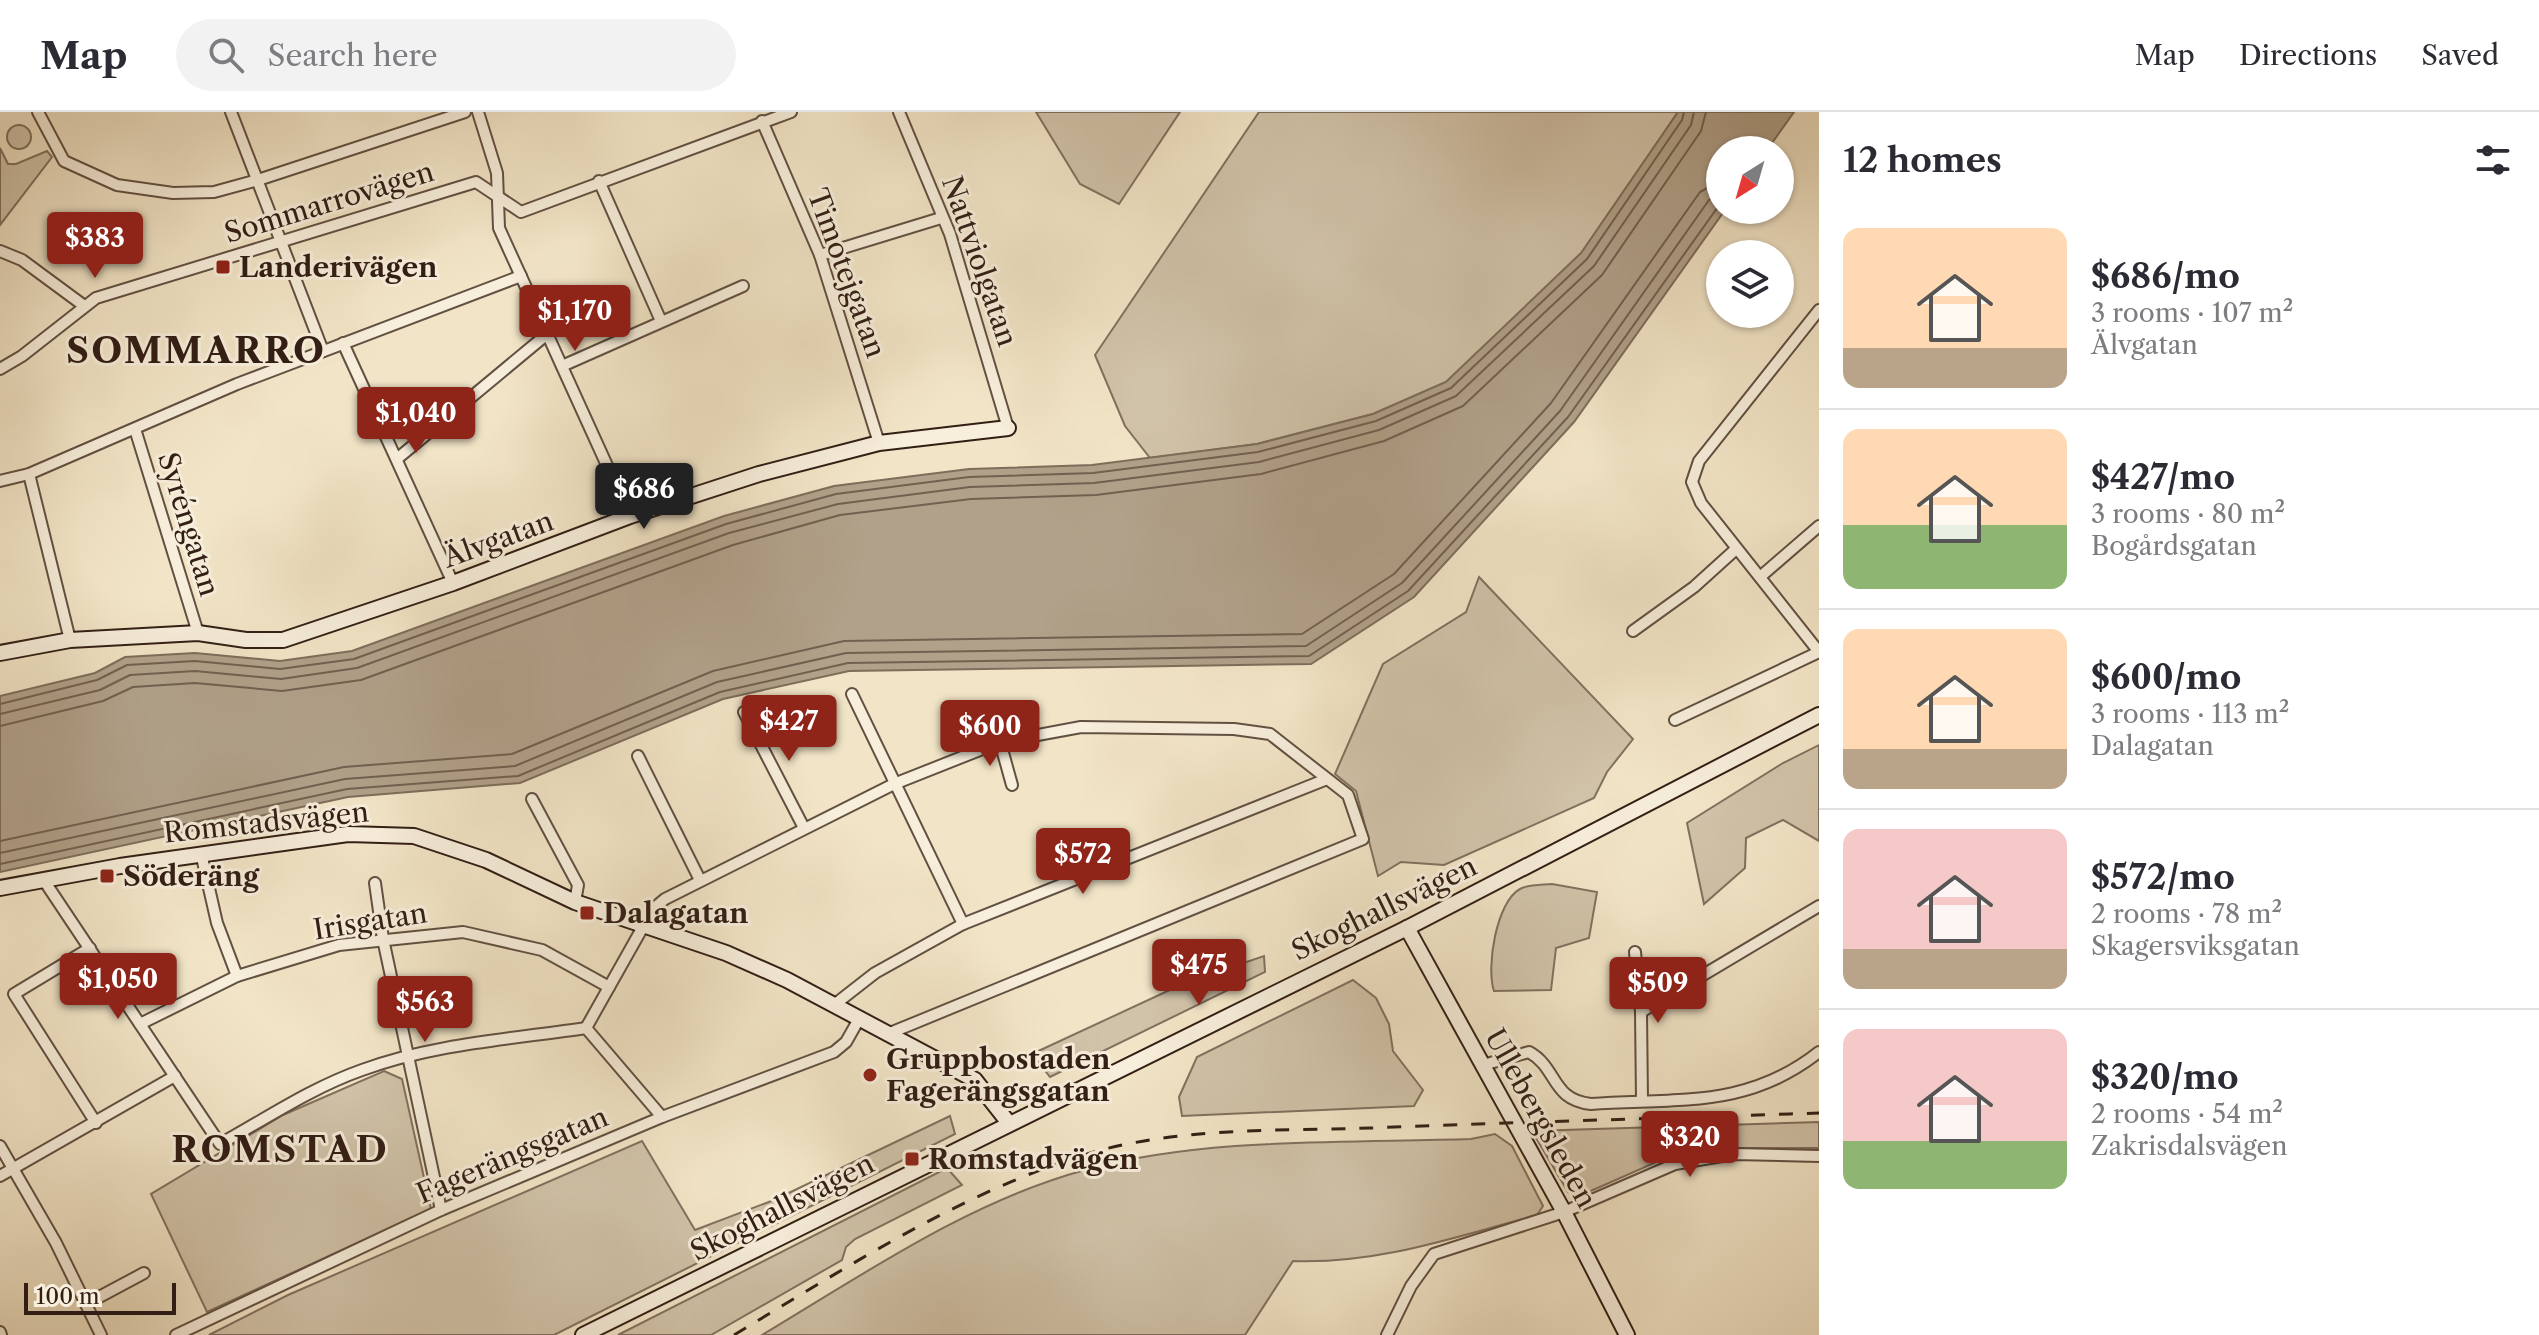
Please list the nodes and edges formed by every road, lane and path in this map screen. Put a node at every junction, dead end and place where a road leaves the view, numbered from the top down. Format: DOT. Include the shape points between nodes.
graph roads {
  1 [pos="38,112"];
  2 [pos="231,112"];
  3 [pos="465,112"];
  4 [pos="478,112"];
  5 [pos="791,112"];
  6 [pos="899,112"];
  7 [pos="762,121"];
  8 [pos="258,180"];
  9 [pos="599,181"];
  10 [pos="497,195"];
  11 [pos="941,218"];
  12 [pos="283,242"];
  13 [pos="0,251"];
  14 [pos="820,255"];
  15 [pos="521,276"];
  16 [pos="743,286"];
  17 [pos="83,305"];
  18 [pos="1818,314"];
  19 [pos="661,321"];
  20 [pos="546,335"];
  21 [pos="343,343"];
  22 [pos="323,351"];
  23 [pos="562,366"];
  24 [pos="0,369"];
  25 [pos="1008,428"];
  26 [pos="135,429"];
  27 [pos="879,443"];
  28 [pos="398,458"];
  29 [pos="29,474"];
  30 [pos="0,481"];
  31 [pos="630,516"];
  32 [pos="1819,526"];
  33 [pos="1736,549"];
  34 [pos="1760,577"];
  35 [pos="453,583"];
  36 [pos="1633,631"];
  37 [pos="198,633"];
  38 [pos="70,640"];
  39 [pos="1819,652"];
  40 [pos="0,653"];
  41 [pos="852,694"];
  42 [pos="744,712"];
  43 [pos="1819,715"];
  44 [pos="1675,720"];
  45 [pos="1000,742"];
  46 [pos="638,756"];
  47 [pos="1327,779"];
  48 [pos="894,784"];
  49 [pos="1012,785"];
  50 [pos="532,799"];
  51 [pos="804,828"];
  52 [pos="201,853"];
  53 [pos="43,879"];
  54 [pos="700,880"];
  55 [pos="375,883"];
  56 [pos="0,888"];
  57 [pos="575,902"];
  58 [pos="1819,906"];
  59 [pos="963,924"];
  60 [pos="645,927"];
  61 [pos="1407,928"];
  62 [pos="383,939"];
  63 [pos="90,948"];
  64 [pos="1635,952"];
  65 [pos="237,976"];
  66 [pos="609,987"];
  67 [pos="834,1005"];
  68 [pos="1641,1012"];
  69 [pos="859,1019"];
  70 [pos="140,1024"];
  71 [pos="586,1028"];
  72 [pos="890,1033"];
  73 [pos="1819,1052"];
  74 [pos="411,1055"];
  75 [pos="1483,1065"];
  76 [pos="175,1076"];
  77 [pos="1642,1100"];
  78 [pos="662,1117"];
  79 [pos="1008,1122"];
  80 [pos="96,1123"];
  81 [pos="0,1146"];
  82 [pos="1819,1156"];
  83 [pos="12,1168"];
  84 [pos="0,1176"];
  85 [pos="441,1210"];
  86 [pos="1564,1212"];
  87 [pos="144,1273"];
  88 [pos="86,1304"];
  89 [pos="101,1335"];
  90 [pos="176,1335"];
  91 [pos="583,1335"];
  92 [pos="1387,1335"];
  93 [pos="1627,1335"];
  1 -- 8 [label="street" via="64,161 117,185 214,192"];
  2 -- 8 [label="street"];
  3 -- 8 [label="street"];
  4 -- 10 [label="street" via="497,173"];
  5 -- 7 [label="street, Sommarrovägen"];
  6 -- 11 [label="street, Nattviolgatan"];
  7 -- 9 [label="street, Sommarrovägen"];
  7 -- 14 [label="street, Timotejgatan"];
  8 -- 12 [label="street"];
  9 -- 10 [label="street, Sommarrovägen" via="521,212"];
  9 -- 19 [label="street"];
  10 -- 12 [label="street, Sommarrovägen" via="476,182"];
  10 -- 15 [label="street" via="499,228"];
  11 -- 14 [label="street"];
  11 -- 25 [label="street, Nattviolgatan"];
  12 -- 17 [label="street, Sommarrovägen"];
  12 -- 22 [label="street"];
  13 -- 17 [label="street" via="22,260"];
  14 -- 27 [label="street, Timotejgatan"];
  15 -- 20 [label="street"];
  15 -- 21 [label="street"];
  16 -- 19 [label="street"];
  17 -- 24 [label="street, Sommarrovägen"];
  18 -- 33 [label="street" via="1693,474 1694,491"];
  19 -- 23 [label="street"];
  20 -- 23 [label="street"];
  20 -- 28 [label="street"];
  21 -- 22 [label="street"];
  21 -- 28 [label="street"];
  22 -- 26 [label="street"];
  23 -- 31 [label="street"];
  25 -- 27 [label="street, Älvgatan"];
  26 -- 29 [label="street"];
  26 -- 37 [label="street, Syréngatan"];
  27 -- 31 [label="street, Älvgatan" via="759,474"];
  28 -- 35 [label="street"];
  29 -- 30 [label="street"];
  29 -- 38 [label="street"];
  31 -- 35 [label="street, Älvgatan"];
  32 -- 34 [label="street"];
  33 -- 34 [label="street"];
  33 -- 36 [label="street"];
  34 -- 39 [label="street"];
  35 -- 37 [label="street, Älvgatan" via="283,640"];
  37 -- 38 [label="street, Älvgatan"];
  38 -- 40 [label="street, Älvgatan"];
  39 -- 44 [label="street"];
  41 -- 48 [label="street"];
  42 -- 51 [label="street"];
  43 -- 61 [label="street, Skoghallsvägen"];
  45 -- 47 [label="street" via="1081,727 1234,729 1270,734"];
  45 -- 48 [label="street"];
  45 -- 49 [label="street"];
  46 -- 54 [label="street"];
  47 -- 59 [label="street"];
  47 -- 72 [label="street" via="1348,795 1363,839"];
  48 -- 51 [label="street"];
  48 -- 59 [label="street"];
  50 -- 57 [label="street" via="578,885"];
  51 -- 54 [label="street"];
  52 -- 53 [label="street, Romstadsvägen"];
  52 -- 57 [label="street, Romstadsvägen" via="348,834 414,836 486,860"];
  52 -- 65 [label="street" via="217,923"];
  53 -- 56 [label="street, Romstadsvägen"];
  53 -- 63 [label="street"];
  54 -- 60 [label="street" via="653,909"];
  55 -- 62 [label="street"];
  57 -- 60 [label="street, Romstadsvägen"];
  58 -- 68 [label="street"];
  59 -- 67 [label="street" via="875,973"];
  60 -- 66 [label="street"];
  60 -- 67 [label="street, Romstadsvägen" via="726,953"];
  61 -- 75 [label="street, Ullebergsleden"];
  61 -- 79 [label="street, Skoghallsvägen"];
  62 -- 65 [label="street, Irisgatan" via="339,945"];
  62 -- 66 [label="street, Irisgatan" via="463,932 542,950"];
  62 -- 74 [label="street"];
  63 -- 70 [label="street"];
  63 -- 80 [label="street" via="14,994"];
  64 -- 68 [label="street"];
  65 -- 70 [label="street, Irisgatan"];
  66 -- 71 [label="street"];
  67 -- 69 [label="street, Romstadsvägen"];
  68 -- 77 [label="street"];
  69 -- 72 [label="street, Romstadsvägen"];
  69 -- 78 [label="street, Fagerängsgatan" via="834,1052"];
  70 -- 76 [label="street"];
  71 -- 74 [label="street"];
  71 -- 78 [label="street"];
  72 -- 79 [label="street, Romstadsvägen" via="975,1080"];
  73 -- 77 [label="street" via="1753,1090 1715,1098"];
  74 -- 76 [label="street" via="291,1101 220,1144"];
  74 -- 85 [label="street"];
  75 -- 77 [label="street" via="1529,1052 1541,1059 1575,1102"];
  75 -- 86 [label="street, Ullebergsleden"];
  76 -- 80 [label="street"];
  78 -- 85 [label="street, Fagerängsgatan"];
  79 -- 91 [label="street, Skoghallsvägen"];
  80 -- 83 [label="street"];
  81 -- 83 [label="street"];
  82 -- 86 [label="street" via="1734,1154 1675,1164"];
  83 -- 84 [label="street"];
  83 -- 88 [label="street"];
  85 -- 90 [label="street, Fagerängsgatan"];
  86 -- 92 [label="street" via="1434,1254"];
  86 -- 93 [label="street, Ullebergsleden"];
  87 -- 88 [label="street"];
  88 -- 89 [label="street"];
}
